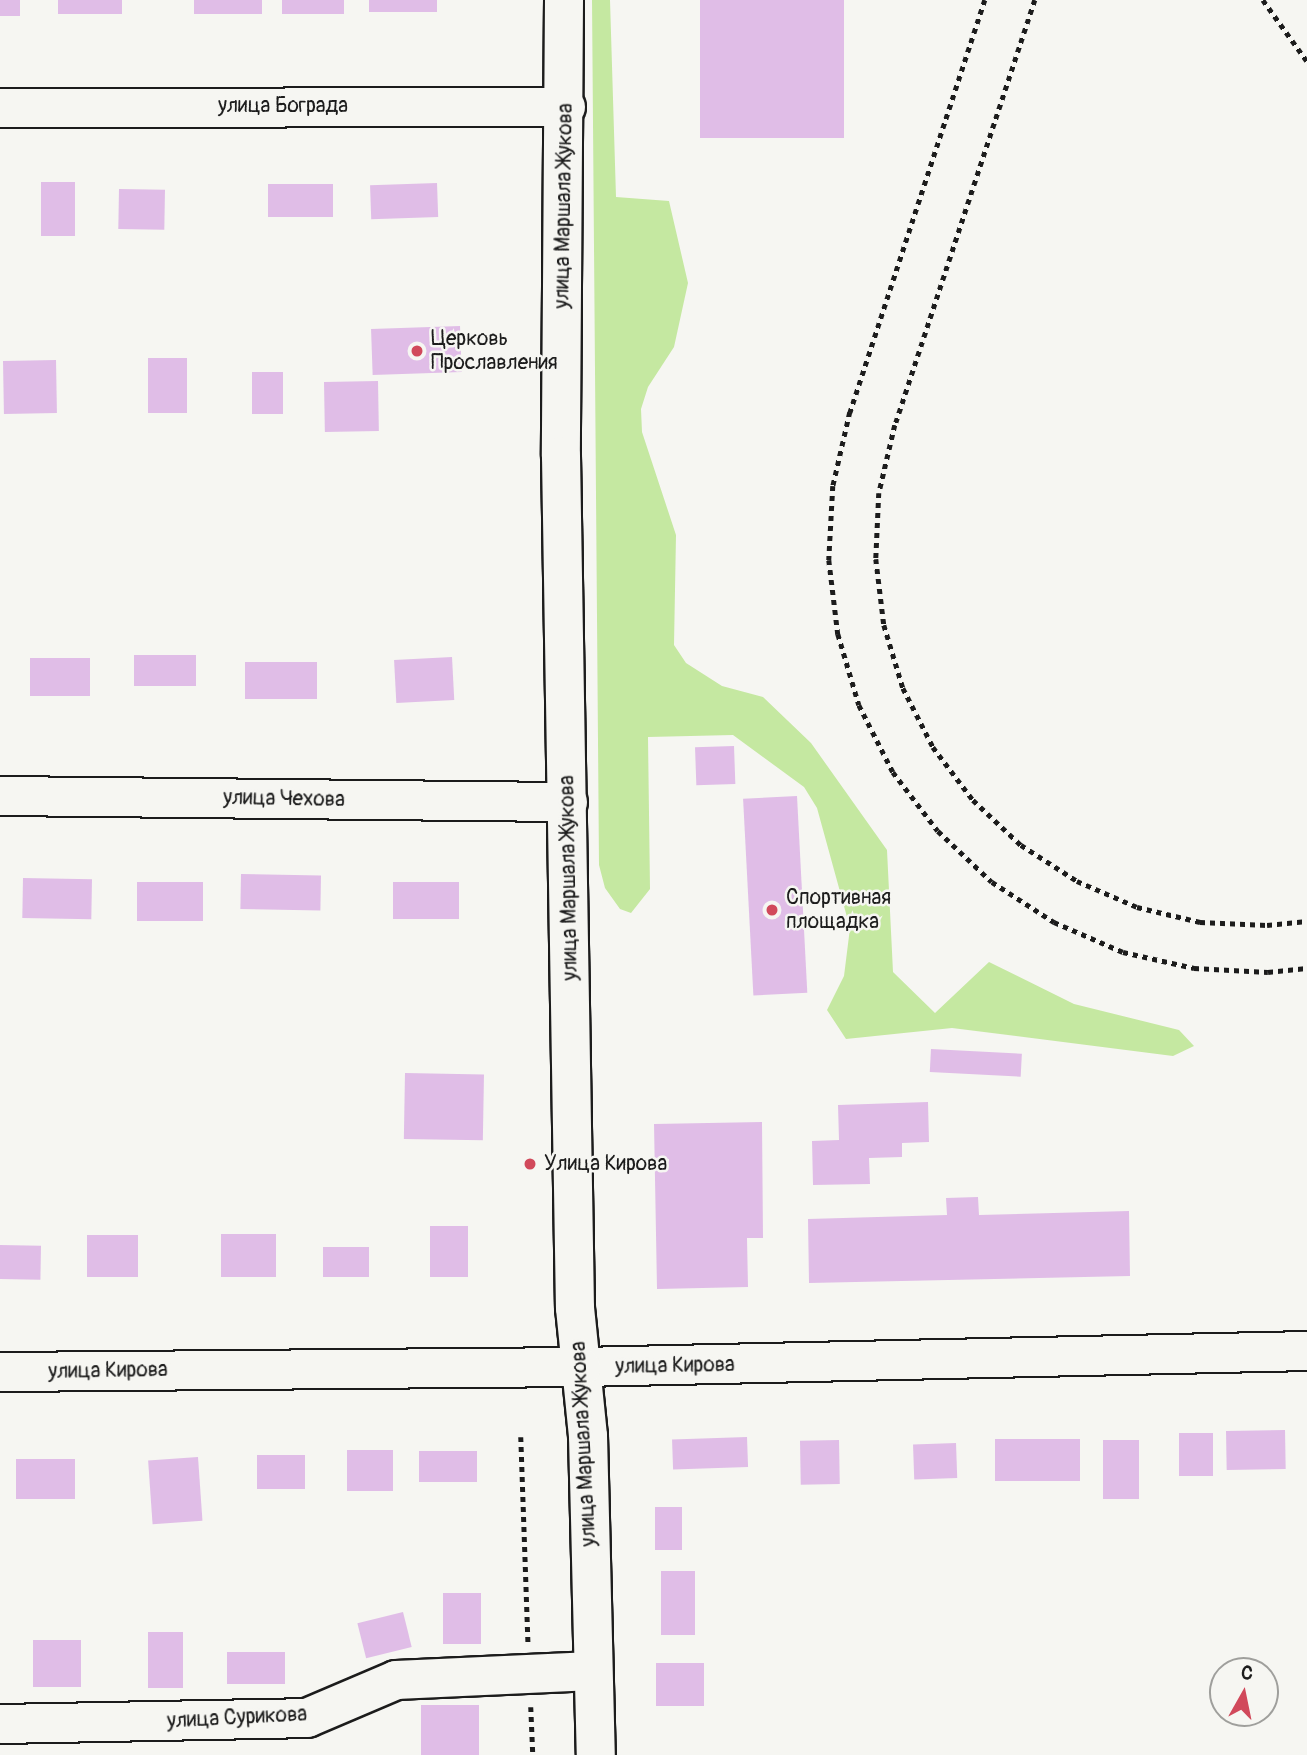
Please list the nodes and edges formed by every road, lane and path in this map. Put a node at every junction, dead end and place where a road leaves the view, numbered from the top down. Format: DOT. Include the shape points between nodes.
graph roads {
  1 [pos="564,0"];
  2 [pos="985,0"];
  3 [pos="1035,0"];
  4 [pos="1263,0"];
  5 [pos="1307,61"];
  6 [pos="566,107"];
  7 [pos="0,108"];
  8 [pos="0,796"];
  9 [pos="568,802"];
  10 [pos="1307,921"];
  11 [pos="1307,968"];
  12 [pos="1307,1351"];
  13 [pos="581,1367"];
  14 [pos="0,1372"];
  15 [pos="521,1437"];
  16 [pos="593,1671"];
  17 [pos="530,1674"];
  18 [pos="0,1724"];
  19 [pos="533,1755"];
  20 [pos="596,1755"];
  1 -- 6 [label="street, улица Маршала Жукова"];
  2 -- 11 [label="path" via="850,412 833,486 829,560 836,622 859,705 893,772 938,831 992,882 1054,922 1123,952 1194,968 1268,972"];
  3 -- 10 [label="path" via="895,425 879,493 884,625 903,688 933,747 973,800 1021,845 1077,881 1137,907 1200,922 1267,925"];
  4 -- 5 [label="path"];
  6 -- 7 [label="street, улица Бограда"];
  6 -- 9 [label="street, улица Маршала Жукова" via="561,456"];
  8 -- 9 [label="street, улица Чехова"];
  9 -- 13 [label="street, улица Маршала Жукова" via="575,1308"];
  12 -- 13 [label="street, улица Кирова"];
  13 -- 14 [label="street, улица Кирова"];
  13 -- 16 [label="street, улица Маршала Жукова"];
  15 -- 17 [label="path"];
  16 -- 17 [label="street, улица Сурикова"];
  16 -- 20 [label="street, улица Маршала Жукова"];
  17 -- 18 [label="street, улица Сурикова" via="396,1680 307,1718"];
  17 -- 19 [label="path"];
}
